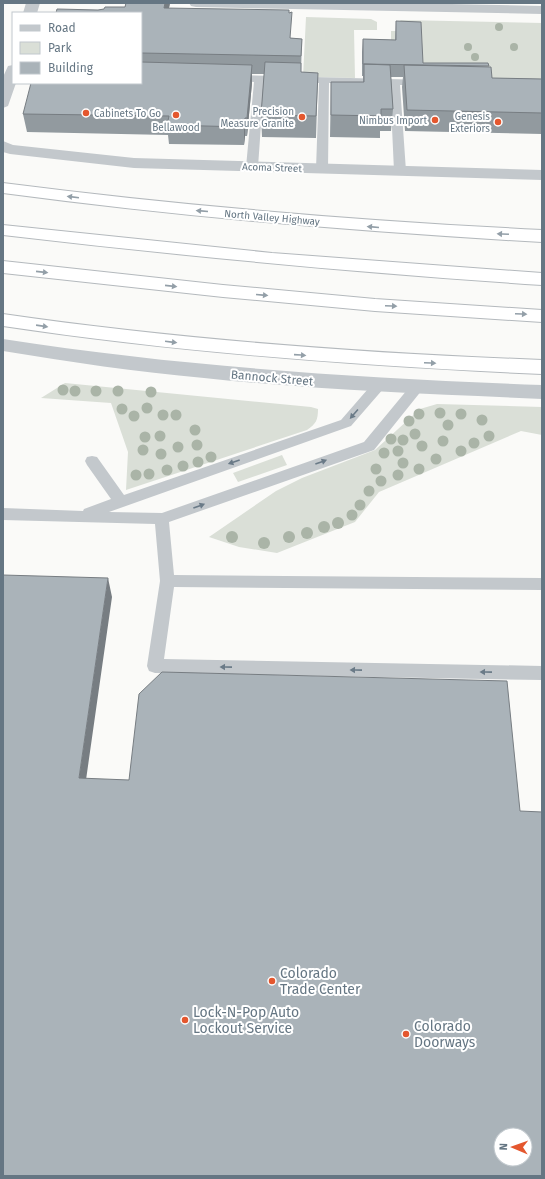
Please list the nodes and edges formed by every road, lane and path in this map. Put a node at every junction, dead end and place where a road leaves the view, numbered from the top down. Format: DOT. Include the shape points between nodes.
graph roads {
  1 [pos="196,3"];
  2 [pos="542,10"];
  3 [pos="12,75"];
  4 [pos="219,78"];
  5 [pos="259,79"];
  6 [pos="324,80"];
  7 [pos="395,82"];
  8 [pos="434,82"];
  9 [pos="3,103"];
  10 [pos="3,146"];
  11 [pos="252,167"];
  12 [pos="322,169"];
  13 [pos="400,171"];
  14 [pos="542,175"];
  15 [pos="3,188"];
  16 [pos="3,230"];
  17 [pos="542,236"];
  18 [pos="3,267"];
  19 [pos="542,279"];
  20 [pos="542,316"];
  21 [pos="3,320"];
  22 [pos="3,345"];
  23 [pos="542,367"];
  24 [pos="379,385"];
  25 [pos="417,387"];
  26 [pos="542,392"];
  27 [pos="92,462"];
  28 [pos="121,502"];
  29 [pos="3,514"];
  30 [pos="80,516"];
  31 [pos="162,519"];
  32 [pos="167,581"];
  33 [pos="542,584"];
  34 [pos="542,673"];
  1 -- 2 [label="street"];
  3 -- 9 [label="street"];
  4 -- 5 [label="lane"];
  5 -- 6 [label="lane"];
  5 -- 11 [label="lane"];
  6 -- 7 [label="lane"];
  6 -- 12 [label="lane"];
  7 -- 8 [label="lane"];
  7 -- 13 [label="lane"];
  10 -- 11 [label="street, Acoma Street" via="10,149 134,163"];
  11 -- 12 [label="street, Acoma Street"];
  12 -- 13 [label="street, Acoma Street"];
  13 -- 14 [label="street, Acoma Street"];
  17 -- 15 [label="highway, North Valley Highway, one-way" via="387,228 158,207"];
  16 -- 19 [label="highway" via="159,247"];
  18 -- 20 [label="highway, one-way" via="375,305"];
  21 -- 23 [label="highway, one-way" via="260,352"];
  22 -- 24 [label="street, Bannock Street" via="178,370"];
  24 -- 25 [label="street, Bannock Street"];
  24 -- 28 [label="lane, one-way" via="346,423"];
  25 -- 26 [label="street, Bannock Street"];
  31 -- 25 [label="lane, one-way" via="369,446"];
  27 -- 28 [label="lane"];
  28 -- 30 [label="lane"];
  29 -- 30 [label="lane"];
  30 -- 31 [label="lane"];
  31 -- 32 [label="lane"];
  32 -- 33 [label="lane"];
  34 -- 32 [label="lane, one-way" via="155,666"];
}
